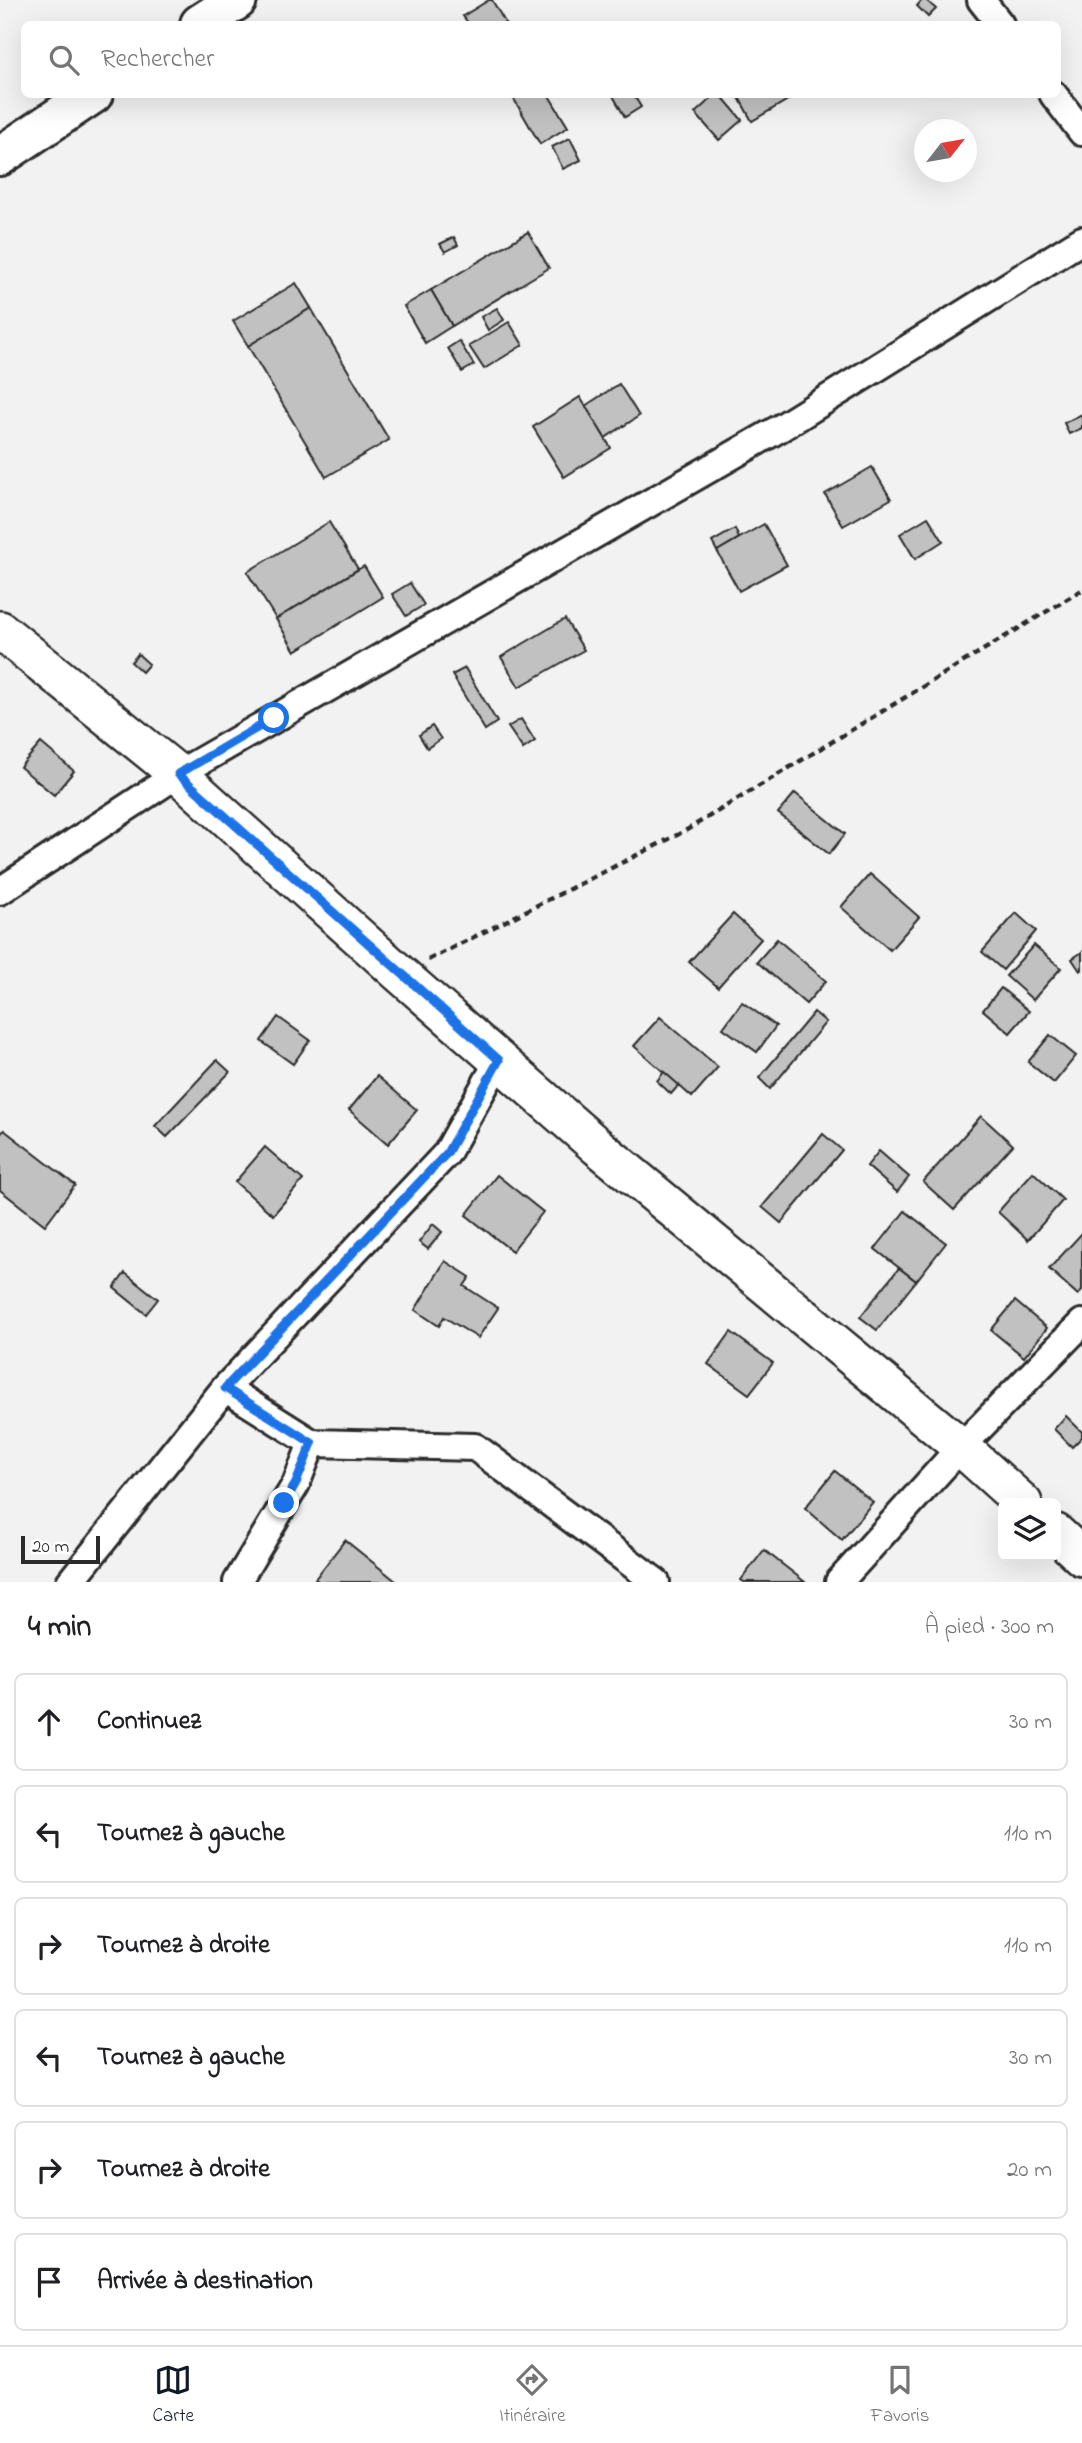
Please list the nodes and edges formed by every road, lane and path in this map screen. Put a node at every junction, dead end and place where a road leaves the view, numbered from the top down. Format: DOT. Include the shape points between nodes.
graph roads {
  1 [pos="237,0"];
  2 [pos="981,0"];
  3 [pos="205,21"];
  4 [pos="998,21"];
  5 [pos="87,98"];
  6 [pos="1056,98"];
  7 [pos="1082,132"];
  8 [pos="0,156"];
  9 [pos="1082,240"];
  10 [pos="1082,590"];
  11 [pos="0,630"];
  12 [pos="178,774"];
  13 [pos="0,891"];
  14 [pos="400,974"];
  15 [pos="499,1060"];
  16 [pos="1082,1323"];
  17 [pos="225,1388"];
  18 [pos="312,1443"];
  19 [pos="961,1447"];
  20 [pos="1017,1498"];
  21 [pos="1061,1538"];
  22 [pos="1082,1557"];
  23 [pos="70,1582"];
  24 [pos="237,1582"];
  25 [pos="656,1582"];
  26 [pos="839,1582"];
  1 -- 3 [label="highway"];
  2 -- 4 [label="street"];
  5 -- 8 [label="highway"];
  6 -- 7 [label="street"];
  9 -- 12 [label="street" via="782,427"];
  10 -- 14 [label="path" via="685,831"];
  11 -- 12 [label="street"];
  12 -- 13 [label="street"];
  12 -- 14 [label="street"];
  14 -- 15 [label="street"];
  15 -- 17 [label="street" via="447,1153"];
  15 -- 19 [label="street"];
  16 -- 19 [label="street"];
  17 -- 18 [label="street"];
  17 -- 23 [label="street"];
  18 -- 24 [label="street" via="296,1483"];
  18 -- 25 [label="street" via="475,1447"];
  19 -- 20 [label="street"];
  19 -- 26 [label="street"];
  21 -- 22 [label="street"];
}
